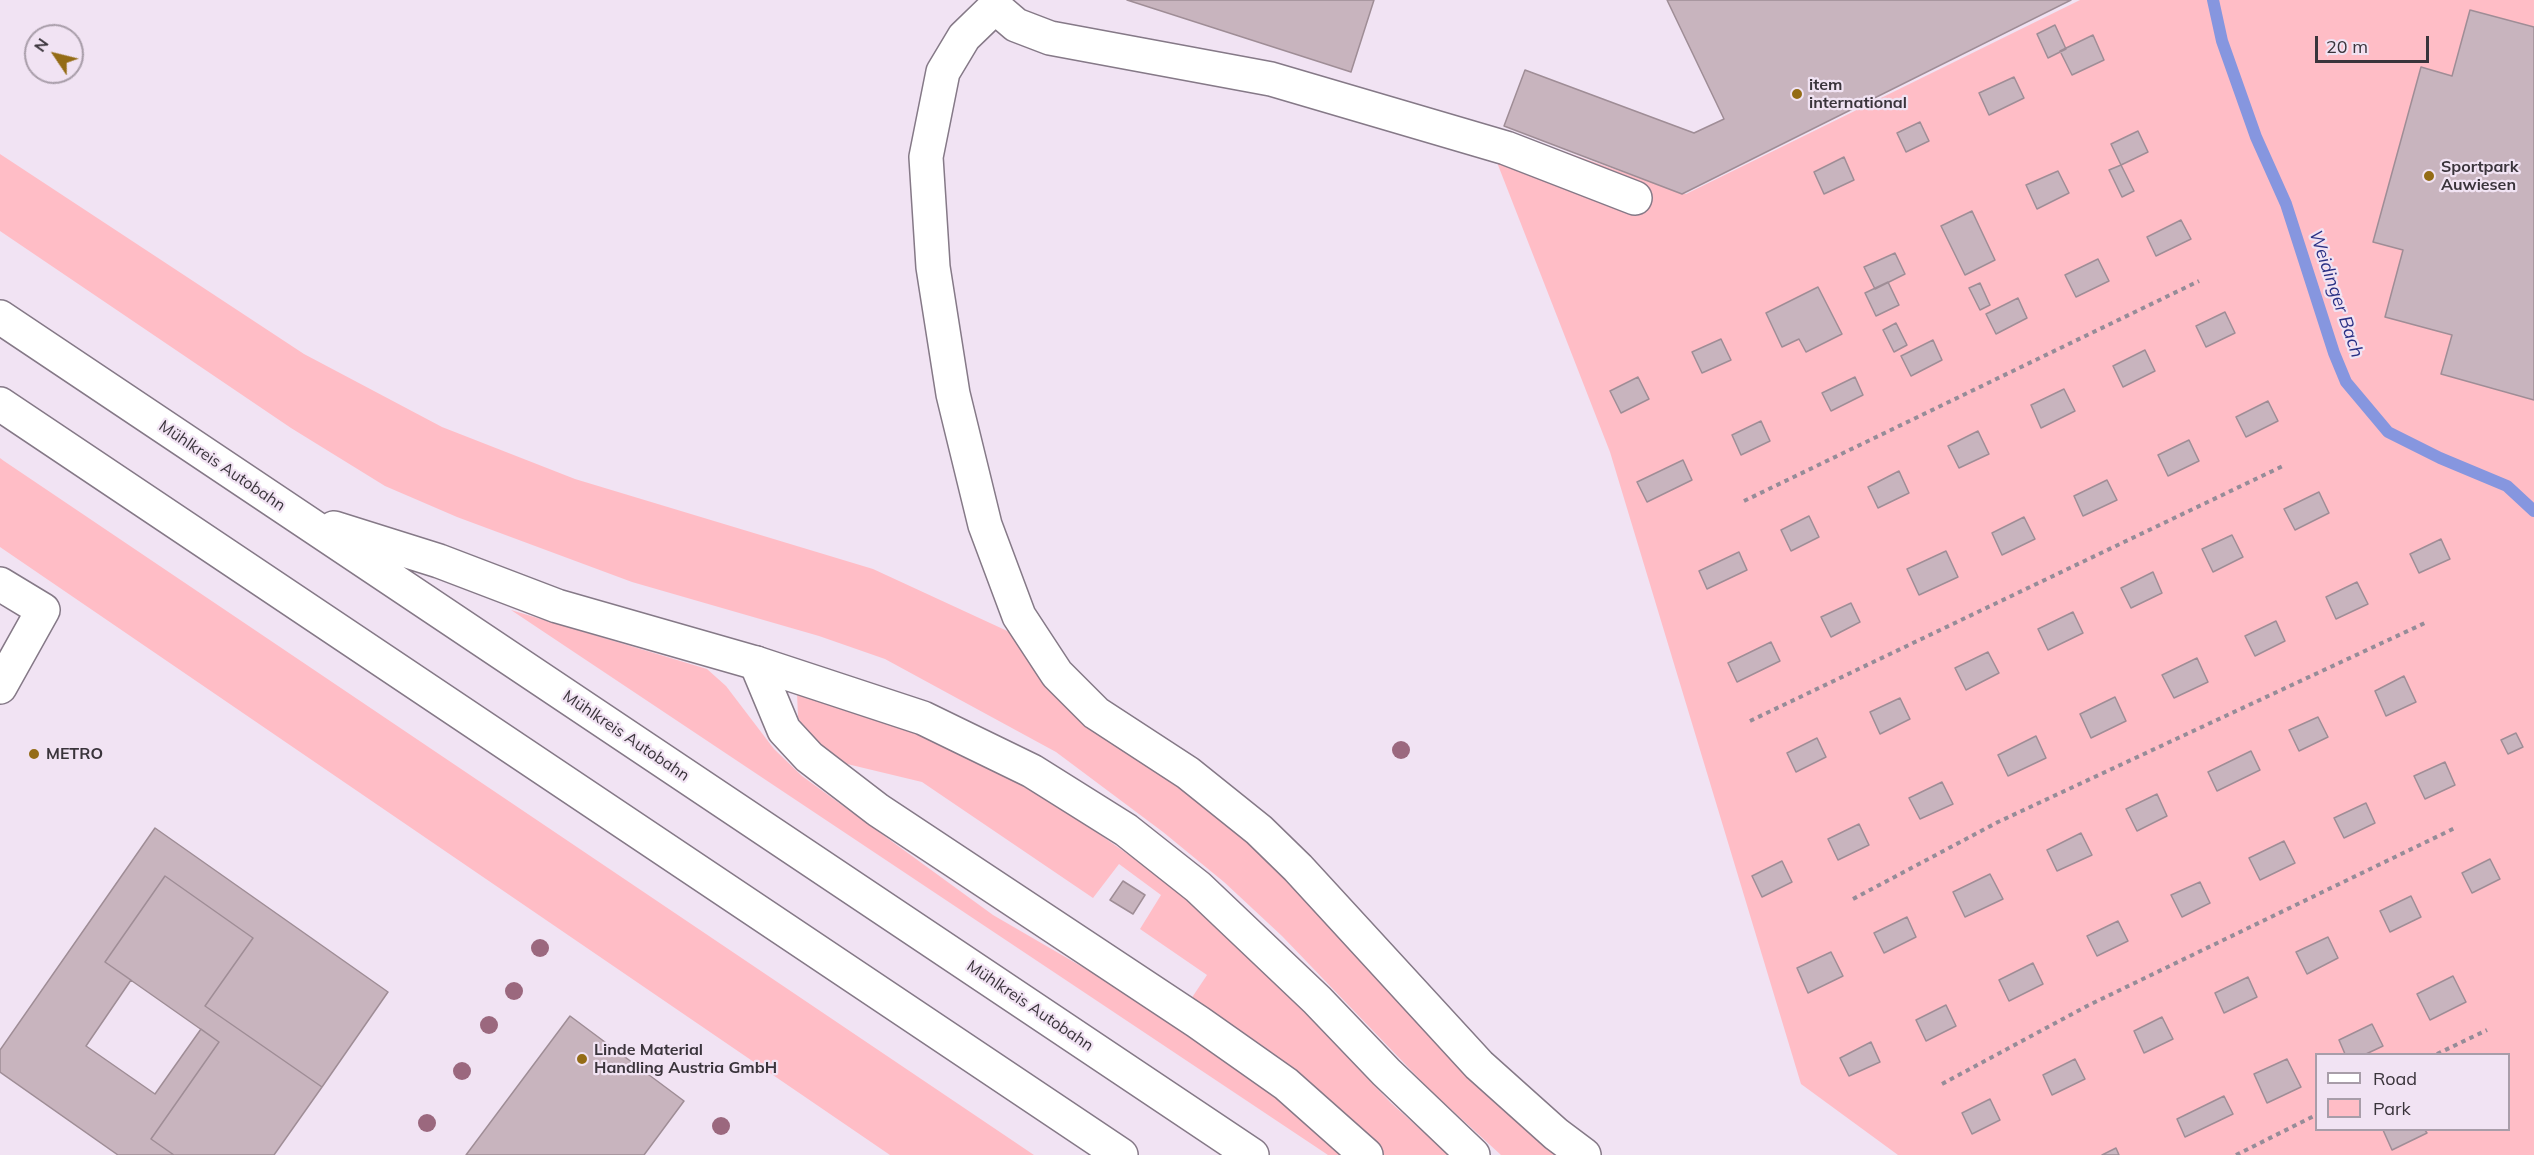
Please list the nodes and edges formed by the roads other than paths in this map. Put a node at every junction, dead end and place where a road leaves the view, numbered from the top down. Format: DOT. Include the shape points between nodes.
graph roads {
  1 [pos="994,4"];
  2 [pos="1635,198"];
  3 [pos="0,317"];
  4 [pos="0,404"];
  5 [pos="298,516"];
  6 [pos="0,584"];
  7 [pos="756,663"];
  8 [pos="0,687"];
  9 [pos="1121,1155"];
  10 [pos="1252,1155"];
  11 [pos="1366,1155"];
  12 [pos="1473,1155"];
  13 [pos="1584,1155"];
  1 -- 2 [label="main road" via="1016,25 1050,38 1271,79 1506,148"];
  1 -- 13 [label="main road" via="964,37 944,72 926,157 933,267 953,394 985,525 1019,616 1057,674 1096,713 1188,773 1259,830 1479,1065"];
  3 -- 5 [label="main road, Mühlkreis Autobahn"];
  4 -- 9 [label="main road"];
  5 -- 7 [label="main road" via="439,561 557,606"];
  5 -- 10 [label="main road, Mühlkreis Autobahn"];
  6 -- 8 [label="main road" via="43,610"];
  7 -- 11 [label="main road" via="784,730 809,757 878,810 1286,1084"];
  7 -- 12 [label="main road" via="923,718 1032,771 1126,830 1198,887"];
}
